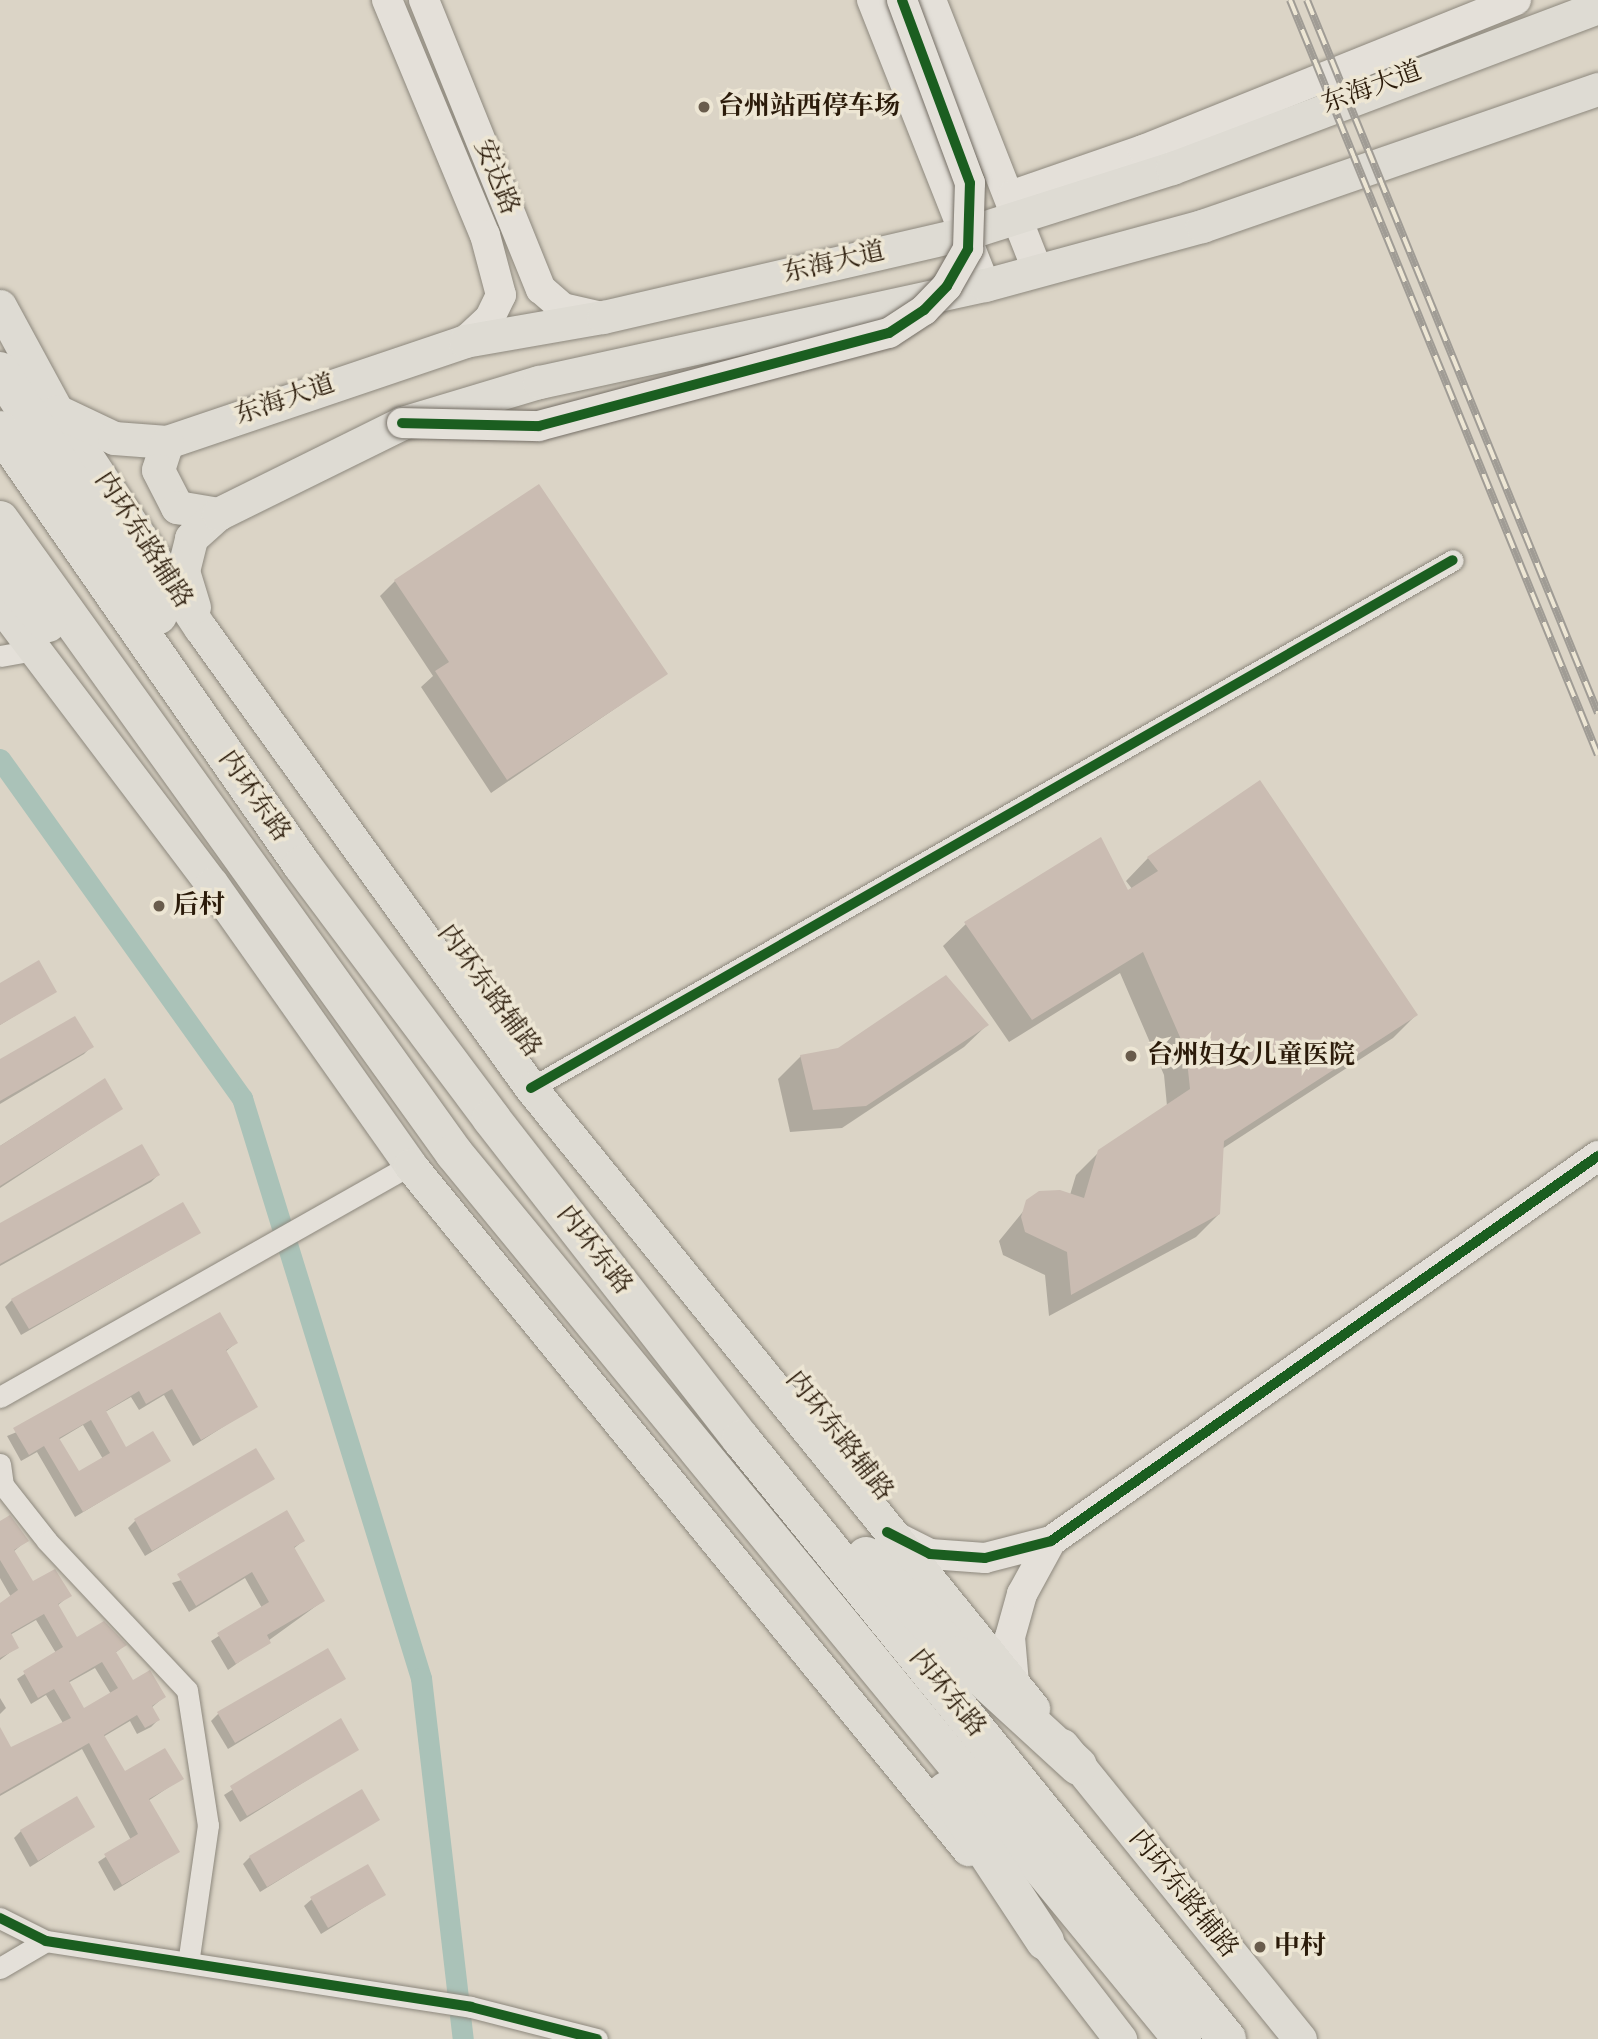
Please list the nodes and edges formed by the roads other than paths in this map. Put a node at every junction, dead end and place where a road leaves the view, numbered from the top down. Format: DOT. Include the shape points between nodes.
graph roads {
  1 [pos="424,0"];
  2 [pos="872,0"];
  3 [pos="902,0"];
  4 [pos="931,0"];
  5 [pos="1516,0"];
  6 [pos="394,5"];
  7 [pos="1598,7"];
  8 [pos="1598,89"];
  9 [pos="1016,207"];
  10 [pos="967,233"];
  11 [pos="1037,269"];
  12 [pos="985,285"];
  13 [pos="0,306"];
  14 [pos="603,317"];
  15 [pos="465,341"];
  16 [pos="0,371"];
  17 [pos="57,411"];
  18 [pos="402,423"];
  19 [pos="0,430"];
  20 [pos="167,442"];
  21 [pos="218,514"];
  22 [pos="0,520"];
  23 [pos="1453,561"];
  24 [pos="0,569"];
  25 [pos="0,604"];
  26 [pos="201,629"];
  27 [pos="39,649"];
  28 [pos="0,656"];
  29 [pos="218,826"];
  30 [pos="302,865"];
  31 [pos="531,1088"];
  32 [pos="1598,1156"];
  33 [pos="410,1165"];
  34 [pos="0,1397"];
  35 [pos="741,1439"];
  36 [pos="0,1464"];
  37 [pos="887,1532"];
  38 [pos="1051,1541"];
  39 [pos="818,1600"];
  40 [pos="1014,1683"];
  41 [pos="1078,1766"];
  42 [pos="0,1918"];
  43 [pos="1118,1933"];
  44 [pos="46,1941"];
  45 [pos="1045,1941"];
  46 [pos="188,1963"];
  47 [pos="0,1968"];
  48 [pos="597,2039"];
  49 [pos="1120,2039"];
  50 [pos="1182,2039"];
  51 [pos="1227,2039"];
  52 [pos="1300,2039"];
  1 -- 14 [label="street, 安达路" via="541,289 563,308"];
  2 -- 10 [label="street"];
  3 -- 18 [label="street, bridge" via="970,183 968,248 947,286 924,310 889,333 539,426"];
  4 -- 9 [label="street"];
  5 -- 9 [label="street" via="1143,150"];
  6 -- 15 [label="street, 安达路" via="485,235 501,295 490,318"];
  7 -- 9 [label="main road, 东海大道"];
  8 -- 11 [label="main road, 东海大道" via="1202,226"];
  9 -- 10 [label="main road, 东海大道"];
  9 -- 11 [label="street"];
  10 -- 12 [label="street"];
  10 -- 14 [label="main road, 东海大道"];
  11 -- 12 [label="main road, 东海大道"];
  12 -- 18 [label="main road, 东海大道" via="539,382"];
  13 -- 17 [label="main road, 内环东路辅路"];
  14 -- 15 [label="main road, 东海大道"];
  15 -- 20 [label="main road, 东海大道"];
  16 -- 30 [label="highway" via="87,500"];
  17 -- 20 [label="main road, 东海大道" via="114,438"];
  17 -- 26 [label="main road, 内环东路辅路"];
  18 -- 21 [label="main road, 东海大道"];
  19 -- 30 [label="highway, 内环东路"];
  20 -- 21 [label="main road" via="158,470 177,507"];
  21 -- 26 [label="main road, 东海大道" via="191,538 183,571"];
  22 -- 29 [label="highway, 内环东路"];
  23 -- 31 [label="street"];
  24 -- 29 [label="highway"];
  25 -- 27 [label="main road"];
  26 -- 31 [label="main road, 内环东路辅路"];
  27 -- 28 [label="street"];
  27 -- 33 [label="main road"];
  29 -- 39 [label="highway, 内环东路" via="454,1153"];
  30 -- 35 [label="highway, 内环东路"];
  31 -- 37 [label="main road, 内环东路辅路"];
  32 -- 38 [label="street"];
  33 -- 34 [label="street"];
  33 -- 45 [label="main road" via="860,1723"];
  35 -- 41 [label="highway" via="816,1500 957,1655"];
  35 -- 43 [label="highway, 内环东路"];
  36 -- 46 [label="street" via="3,1485 47,1541 187,1690 208,1825"];
  37 -- 38 [label="street" via="930,1554 985,1558"];
  37 -- 40 [label="main road, 内环东路辅路"];
  38 -- 40 [label="street" via="1021,1594 1010,1637"];
  39 -- 43 [label="highway, 内环东路"];
  39 -- 45 [label="highway"];
  40 -- 41 [label="main road, 内环东路辅路"];
  41 -- 52 [label="main road, 内环东路辅路"];
  42 -- 44 [label="street"];
  43 -- 50 [label="highway, 内环东路"];
  43 -- 51 [label="highway, 内环东路"];
  44 -- 46 [label="street"];
  44 -- 47 [label="street"];
  45 -- 49 [label="main road"];
  46 -- 48 [label="street" via="471,2007"];
}
